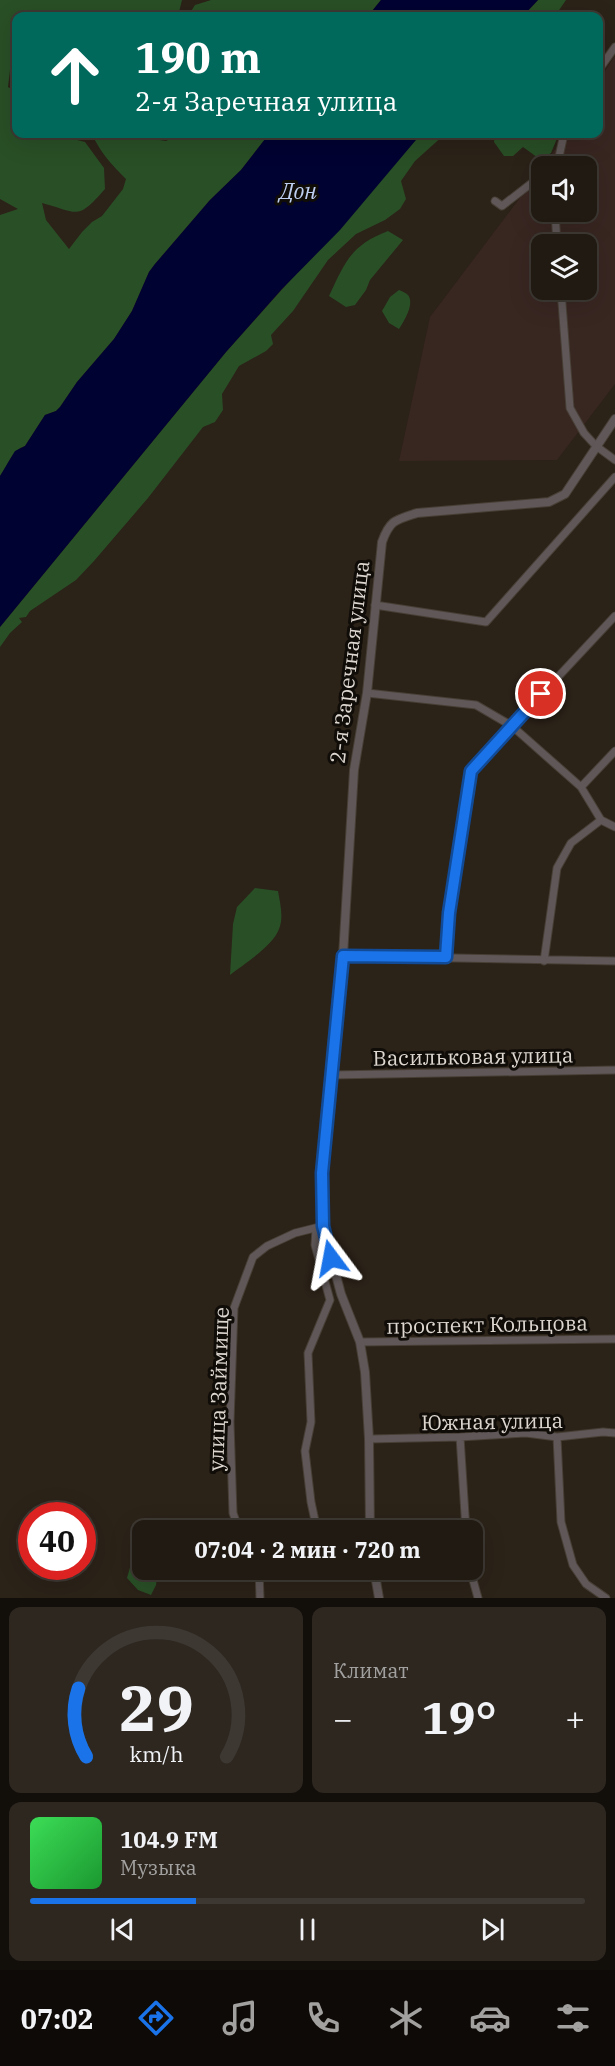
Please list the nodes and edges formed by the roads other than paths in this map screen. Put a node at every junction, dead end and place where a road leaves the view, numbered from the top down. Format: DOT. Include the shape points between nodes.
graph roads {
  1 [pos="615,47"];
  2 [pos="603,64"];
  3 [pos="563,138"];
  4 [pos="559,156"];
  5 [pos="531,184"];
  6 [pos="495,201"];
  7 [pos="562,300"];
  8 [pos="615,418"];
  9 [pos="596,446"];
  10 [pos="615,460"];
  11 [pos="615,477"];
  12 [pos="375,605"];
  13 [pos="615,616"];
  14 [pos="367,693"];
  15 [pos="512,726"];
  16 [pos="615,751"];
  17 [pos="581,787"];
  18 [pos="601,820"];
  19 [pos="615,827"];
  20 [pos="343,956"];
  21 [pos="446,957"];
  22 [pos="544,961"];
  23 [pos="615,961"];
  24 [pos="615,1070"];
  25 [pos="331,1075"];
  26 [pos="320,1227"];
  27 [pos="615,1339"];
  28 [pos="360,1342"];
  29 [pos="615,1433"];
  30 [pos="460,1437"];
  31 [pos="557,1437"];
  32 [pos="369,1439"];
  33 [pos="235,1520"];
  34 [pos="314,1520"];
  35 [pos="370,1520"];
  36 [pos="465,1520"];
  37 [pos="259,1580"];
  38 [pos="376,1580"];
  39 [pos="473,1580"];
  40 [pos="260,1598"];
  41 [pos="379,1598"];
  42 [pos="478,1598"];
  43 [pos="606,1598"];
  1 -- 2 [label="street"];
  3 -- 4 [label="street"];
  5 -- 6 [label="street" via="502,206"];
  7 -- 9 [label="street" via="570,408"];
  8 -- 9 [label="street, 2-я Заречная улица"];
  9 -- 10 [label="street"];
  9 -- 12 [label="street, 2-я Заречная улица" via="565,494 549,502 417,513 388,526 382,542"];
  11 -- 12 [label="street" via="486,622"];
  12 -- 14 [label="street, 2-я Заречная улица"];
  13 -- 15 [label="street"];
  14 -- 15 [label="street" via="476,705"];
  14 -- 20 [label="street, 2-я Заречная улица" via="354,770"];
  15 -- 17 [label="street"];
  15 -- 21 [label="street" via="471,771"];
  16 -- 17 [label="street"];
  17 -- 18 [label="street"];
  18 -- 19 [label="street"];
  18 -- 22 [label="street" via="571,843 557,868"];
  20 -- 21 [label="street"];
  20 -- 25 [label="street, 2-я Заречная улица"];
  21 -- 22 [label="street"];
  22 -- 23 [label="street"];
  24 -- 25 [label="street, Васильковая улица"];
  25 -- 26 [label="street, 2-я Заречная улица"];
  26 -- 28 [label="street, 2-я Заречная улица"];
  26 -- 33 [label="street, улица Займище" via="295,1233 253,1257 234,1308 230,1422"];
  26 -- 34 [label="street" via="315,1245 330,1300 308,1353 311,1422 305,1450"];
  27 -- 28 [label="street, проспект Кольцова"];
  28 -- 32 [label="street, 2-я Заречная улица"];
  29 -- 31 [label="street, Южная улица"];
  30 -- 31 [label="street, Южная улица" via="526,1433"];
  30 -- 32 [label="street, Южная улица"];
  30 -- 36 [label="street"];
  31 -- 43 [label="street" via="561,1522 573,1565 586,1584"];
  32 -- 35 [label="street, 2-я Заречная улица"];
  37 -- 40 [label="street"];
  38 -- 41 [label="street"];
  39 -- 42 [label="street"];
}
